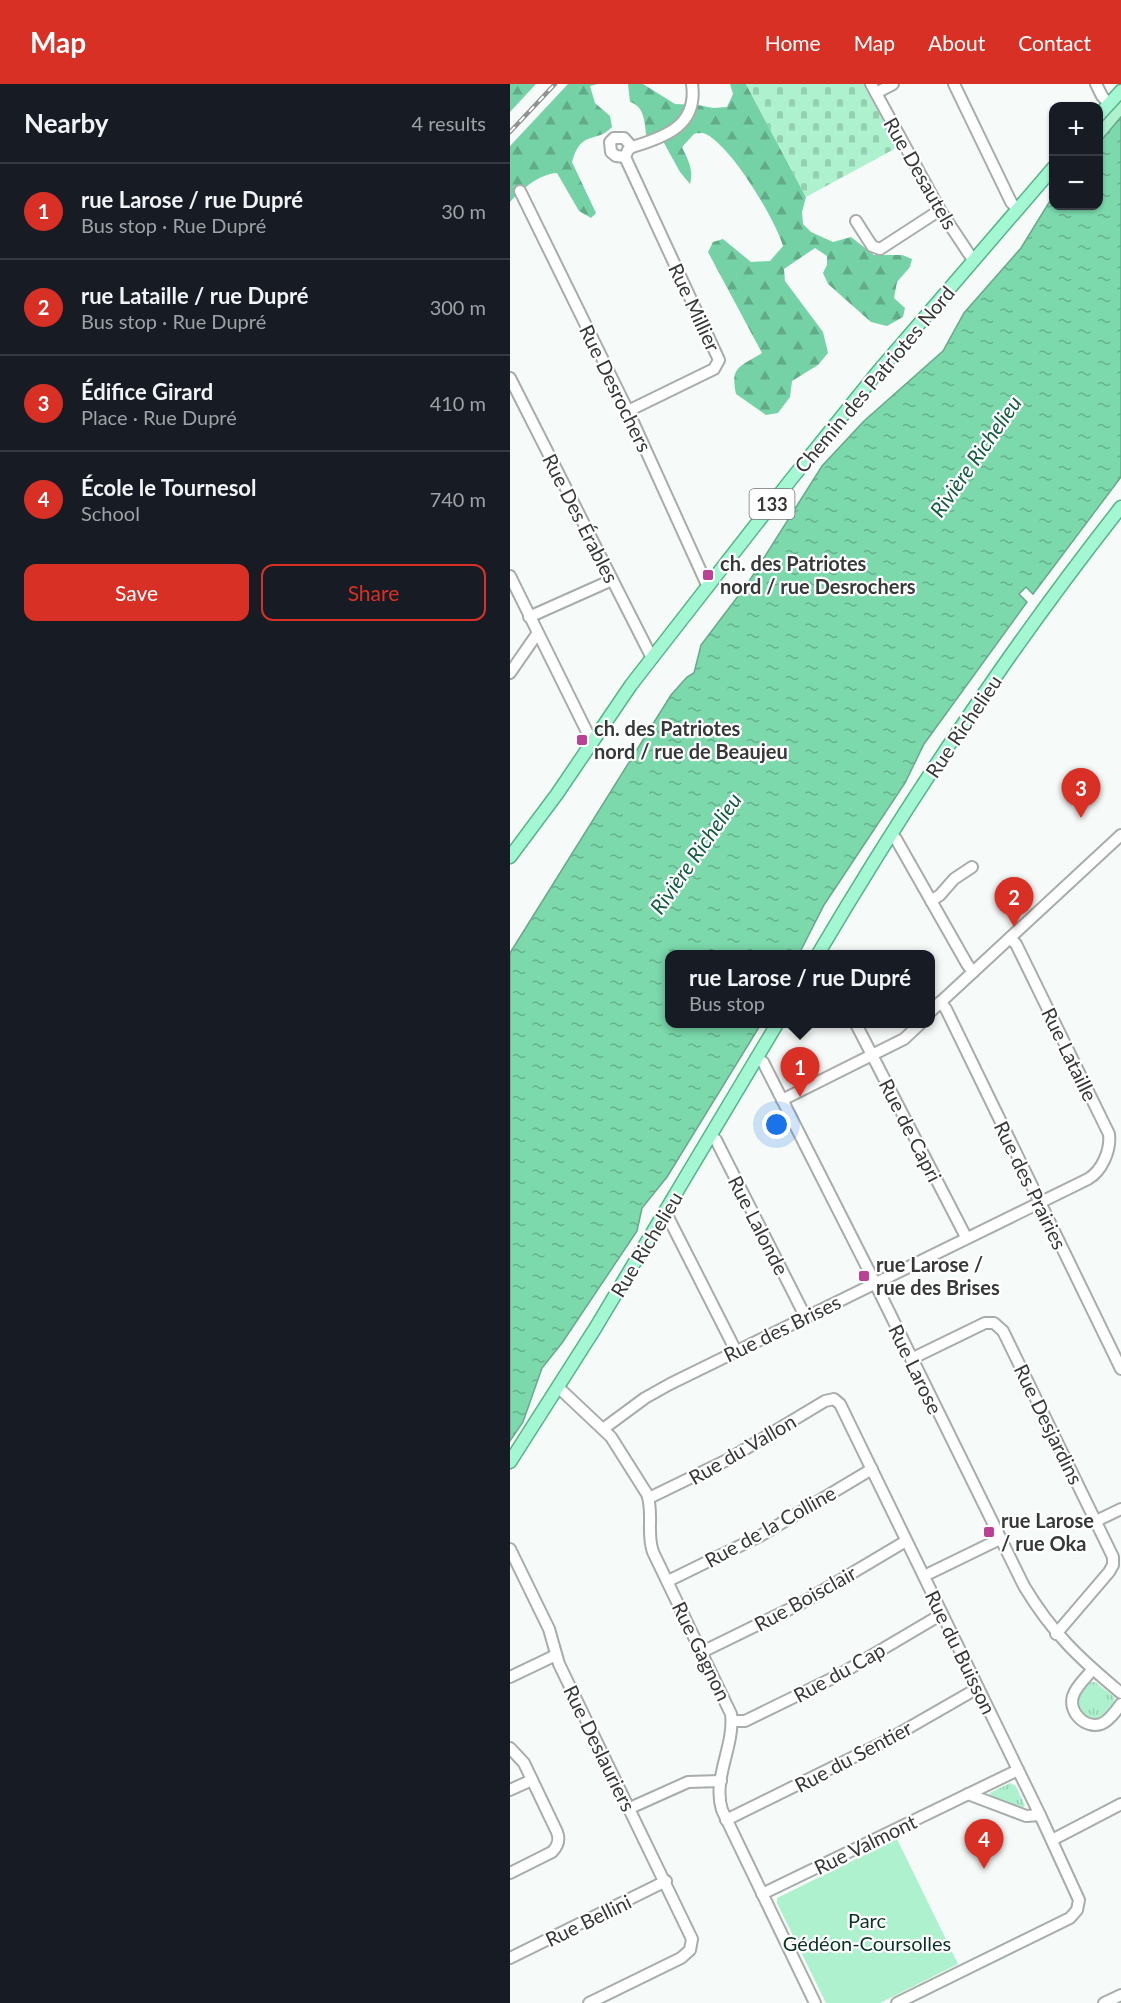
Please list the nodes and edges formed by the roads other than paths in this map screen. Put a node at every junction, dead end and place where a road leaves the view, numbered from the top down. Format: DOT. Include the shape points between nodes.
graph roads {
  1 [pos="692,84"];
  2 [pos="893,84"];
  3 [pos="954,84"];
  4 [pos="1096,84"];
  5 [pos="874,88"];
  6 [pos="1121,91"];
  7 [pos="1108,104"];
  8 [pos="1103,110"];
  9 [pos="632,147"];
  10 [pos="625,157"];
  11 [pos="1049,172"];
  12 [pos="520,190"];
  13 [pos="1017,209"];
  14 [pos="940,210"];
  15 [pos="856,221"];
  16 [pos="973,260"];
  17 [pos="510,378"];
  18 [pos="628,411"];
  19 [pos="1121,507"];
  20 [pos="510,576"];
  21 [pos="612,580"];
  22 [pos="708,587"];
  23 [pos="529,617"];
  24 [pos="537,634"];
  25 [pos="652,658"];
  26 [pos="510,673"];
  27 [pos="592,742"];
  28 [pos="892,835"];
  29 [pos="1121,835"];
  30 [pos="510,857"];
  31 [pos="972,867"];
  32 [pos="932,901"];
  33 [pos="1010,938"];
  34 [pos="820,950"];
  35 [pos="973,972"];
  36 [pos="940,1002"];
  37 [pos="935,1006"];
  38 [pos="774,1028"];
  39 [pos="859,1028"];
  40 [pos="915,1028"];
  41 [pos="872,1054"];
  42 [pos="756,1058"];
  43 [pos="782,1100"];
  44 [pos="710,1136"];
  45 [pos="1096,1174"];
  46 [pos="1040,1201"];
  47 [pos="663,1215"];
  48 [pos="966,1237"];
  49 [pos="874,1282"];
  50 [pos="805,1316"];
  51 [pos="735,1351"];
  52 [pos="911,1359"];
  53 [pos="1121,1369"];
  54 [pos="558,1387"];
  55 [pos="834,1399"];
  56 [pos="603,1429"];
  57 [pos="510,1462"];
  58 [pos="872,1469"];
  59 [pos="649,1498"];
  60 [pos="1121,1509"];
  61 [pos="1096,1521"];
  62 [pos="1000,1539"];
  63 [pos="906,1541"];
  64 [pos="510,1549"];
  65 [pos="924,1576"];
  66 [pos="668,1581"];
  67 [pos="942,1614"];
  68 [pos="1056,1634"];
  69 [pos="702,1652"];
  70 [pos="556,1656"];
  71 [pos="1092,1670"];
  72 [pos="510,1677"];
  73 [pos="978,1688"];
  74 [pos="1121,1693"];
  75 [pos="1121,1704"];
  76 [pos="732,1721"];
  77 [pos="510,1748"];
  78 [pos="1018,1770"];
  79 [pos="532,1780"];
  80 [pos="721,1781"];
  81 [pos="510,1790"];
  82 [pos="968,1794"];
  83 [pos="1121,1804"];
  84 [pos="630,1808"];
  85 [pos="1040,1815"];
  86 [pos="726,1820"];
  87 [pos="1052,1840"];
  88 [pos="510,1873"];
  89 [pos="666,1881"];
  90 [pos="762,1894"];
  91 [pos="510,1958"];
  92 [pos="1121,1995"];
  93 [pos="589,2003"];
  94 [pos="815,2003"];
  95 [pos="897,2003"];
  96 [pos="1104,2003"];
  1 -- 9 [label="street, Rue Millier" via="691,110 677,128"];
  2 -- 5 [label="street"];
  3 -- 13 [label="street"];
  4 -- 7 [label="street"];
  5 -- 14 [label="street, Rue Desautels"];
  6 -- 7 [label="main road"];
  7 -- 8 [label="main road"];
  9 -- 10 [label="street"];
  9 -- 10 [label="street, Rue Millier" via="624,138 610,142 615,156"];
  10 -- 18 [label="street, Rue Millier" via="719,360 714,369"];
  11 -- 13 [label="main road, Chemin des Patriotes Nord / 133"];
  12 -- 18 [label="street, Rue Desrochers"];
  13 -- 16 [label="main road, Chemin des Patriotes Nord / 133"];
  14 -- 15 [label="street" via="880,249 872,246"];
  14 -- 16 [label="street, Rue Desautels"];
  16 -- 22 [label="main road, Chemin des Patriotes Nord / 133" via="876,374"];
  17 -- 21 [label="street, Rue Des Érables"];
  18 -- 22 [label="street, Rue Desrochers"];
  19 -- 28 [label="main road, Rue Richelieu" via="998,673"];
  20 -- 23 [label="street"];
  21 -- 23 [label="street"];
  21 -- 25 [label="street, Rue Des Érables"];
  22 -- 25 [label="main road, Chemin des Patriotes Nord / 133"];
  23 -- 24 [label="street"];
  24 -- 26 [label="street"];
  24 -- 27 [label="street"];
  25 -- 27 [label="main road, Chemin des Patriotes Nord / 133"];
  27 -- 30 [label="main road, Chemin des Patriotes Nord / 133"];
  28 -- 32 [label="street"];
  28 -- 34 [label="main road, Rue Richelieu"];
  29 -- 33 [label="street"];
  31 -- 32 [label="street"];
  32 -- 35 [label="street"];
  33 -- 35 [label="street"];
  33 -- 45 [label="street, Rue Lataille" via="1108,1134 1109,1143"];
  35 -- 36 [label="street"];
  36 -- 37 [label="street"];
  36 -- 46 [label="street, Rue des Prairies"];
  38 -- 42 [label="main road, Rue Richelieu"];
  39 -- 41 [label="street, Rue de Capri"];
  40 -- 41 [label="street" via="908,1036"];
  41 -- 43 [label="street"];
  41 -- 48 [label="street, Rue de Capri"];
  42 -- 43 [label="street, Rue Larose" via="763,1062"];
  42 -- 44 [label="main road, Rue Richelieu"];
  43 -- 49 [label="street, Rue Larose"];
  44 -- 47 [label="main road, Rue Richelieu"];
  44 -- 50 [label="street, Rue Lalonde" via="716,1140"];
  45 -- 46 [label="street, Rue des Brises"];
  46 -- 48 [label="street, Rue des Brises"];
  46 -- 53 [label="street, Rue des Prairies"];
  47 -- 51 [label="street" via="669,1219"];
  47 -- 54 [label="main road, Rue Richelieu"];
  48 -- 49 [label="street, Rue des Brises"];
  49 -- 50 [label="street, Rue des Brises"];
  49 -- 52 [label="street, Rue Larose"];
  50 -- 51 [label="street, Rue des Brises"];
  51 -- 56 [label="street, Rue des Brises" via="657,1390"];
  52 -- 61 [label="street, Rue Desjardins" via="982,1324 992,1322 1001,1327"];
  52 -- 62 [label="street, Rue Larose"];
  54 -- 56 [label="street, Rue Gagnon"];
  54 -- 57 [label="main road, Rue Richelieu"];
  55 -- 58 [label="street, Rue du Buisson"];
  55 -- 59 [label="street, Rue du Vallon" via="727,1460"];
  56 -- 59 [label="street, Rue Gagnon" via="620,1449"];
  58 -- 63 [label="street, Rue du Buisson"];
  58 -- 66 [label="street, Rue de la Colline" via="760,1536"];
  59 -- 66 [label="street, Rue Gagnon" via="651,1544"];
  60 -- 61 [label="street"];
  61 -- 68 [label="street, Rue Desjardins" via="1112,1552 1113,1565"];
  62 -- 65 [label="street"];
  62 -- 68 [label="street, Rue Larose" via="1036,1606"];
  63 -- 65 [label="street, Rue du Buisson"];
  63 -- 69 [label="street, Rue Boisclair" via="800,1604"];
  64 -- 70 [label="street, Rue Deslauriers" via="549,1629"];
  65 -- 67 [label="street, Rue du Buisson"];
  66 -- 69 [label="street, Rue Gagnon"];
  67 -- 73 [label="street, Rue du Buisson"];
  67 -- 76 [label="street, Rue du Cap" via="837,1676 745,1721"];
  68 -- 71 [label="street, Rue Larose"];
  69 -- 76 [label="street, Rue Gagnon"];
  70 -- 72 [label="street"];
  70 -- 84 [label="street, Rue Deslauriers"];
  71 -- 74 [label="street, Rue Larose"];
  71 -- 75 [label="street" via="1073,1696 1076,1714 1088,1724 1100,1724"];
  73 -- 78 [label="street, Rue du Buisson"];
  73 -- 86 [label="street, Rue du Sentier" via="884,1742"];
  76 -- 80 [label="street, Rue Gagnon"];
  77 -- 79 [label="street" via="522,1760"];
  78 -- 82 [label="street, Rue Valmont"];
  78 -- 85 [label="street, Rue du Buisson"];
  79 -- 81 [label="street"];
  79 -- 88 [label="street" via="557,1832 557,1846"];
  80 -- 84 [label="street" via="688,1782"];
  80 -- 86 [label="street, Rue Gagnon" via="719,1799"];
  82 -- 85 [label="street" via="1026,1816"];
  82 -- 90 [label="street, Rue Valmont"];
  83 -- 87 [label="street"];
  84 -- 89 [label="street, Rue Deslauriers"];
  85 -- 87 [label="street, Rue du Buisson"];
  86 -- 90 [label="street, Rue Gagnon"];
  87 -- 95 [label="street, Rue du Buisson" via="1078,1895 1074,1914"];
  89 -- 91 [label="street, Rue Bellini"];
  89 -- 93 [label="street, Rue Deslauriers" via="691,1934 692,1946 681,1958"];
  90 -- 94 [label="street, Rue Gagnon"];
  92 -- 96 [label="street"];
}
